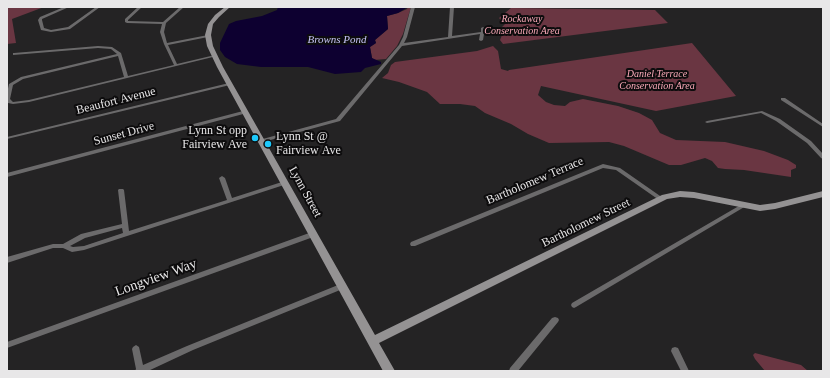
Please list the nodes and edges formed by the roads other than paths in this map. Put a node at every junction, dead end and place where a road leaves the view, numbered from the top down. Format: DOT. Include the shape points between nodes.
graph roads {
  1 [pos="66,7"];
  2 [pos="98,7"];
  3 [pos="140,7"];
  4 [pos="182,7"];
  5 [pos="228,7"];
  6 [pos="413,7"];
  7 [pos="452,7"];
  8 [pos="164,23"];
  9 [pos="483,28"];
  10 [pos="482,33"];
  11 [pos="208,36"];
  12 [pos="450,38"];
  13 [pos="481,40"];
  14 [pos="166,44"];
  15 [pos="401,45"];
  16 [pos="14,54"];
  17 [pos="119,55"];
  18 [pos="215,56"];
  19 [pos="175,64"];
  20 [pos="126,76"];
  21 [pos="229,84"];
  22 [pos="783,99"];
  23 [pos="245,112"];
  24 [pos="707,122"];
  25 [pos="823,126"];
  26 [pos="7,138"];
  27 [pos="261,141"];
  28 [pos="823,157"];
  29 [pos="7,175"];
  30 [pos="222,178"];
  31 [pos="285,182"];
  32 [pos="121,190"];
  33 [pos="823,194"];
  34 [pos="661,199"];
  35 [pos="230,201"];
  36 [pos="744,205"];
  37 [pos="125,225"];
  38 [pos="126,234"];
  39 [pos="314,234"];
  40 [pos="413,244"];
  41 [pos="64,246"];
  42 [pos="7,260"];
  43 [pos="343,286"];
  44 [pos="574,305"];
  45 [pos="555,320"];
  46 [pos="373,341"];
  47 [pos="7,345"];
  48 [pos="136,349"];
  49 [pos="675,351"];
  50 [pos="140,371"];
  51 [pos="389,371"];
  52 [pos="513,371"];
  53 [pos="685,371"];
  1 -- 2 [label="street" via="41,18 42,29 46,31 73,27"];
  3 -- 8 [label="street" via="126,20 127,22"];
  4 -- 8 [label="street"];
  5 -- 11 [label="main road" via="212,23"];
  6 -- 15 [label="street"];
  7 -- 12 [label="street"];
  8 -- 14 [label="street" via="162,32"];
  9 -- 10 [label="street"];
  10 -- 12 [label="street"];
  10 -- 13 [label="street"];
  11 -- 14 [label="street"];
  11 -- 18 [label="main road, Lynn Street"];
  12 -- 15 [label="street"];
  14 -- 19 [label="street"];
  15 -- 27 [label="street" via="338,120"];
  16 -- 17 [label="street" via="104,47 114,48"];
  17 -- 20 [label="street"];
  17 -- 20 [label="street" via="20,78 10,86 8,99 10,102 19,102 51,96"];
  18 -- 19 [label="street"];
  18 -- 21 [label="main road, Lynn Street"];
  19 -- 20 [label="street"];
  21 -- 23 [label="main road, Lynn Street"];
  21 -- 26 [label="street, Beaufort Avenue"];
  22 -- 25 [label="street"];
  23 -- 27 [label="main road, Lynn Street"];
  23 -- 29 [label="street, Sunset Drive"];
  24 -- 28 [label="street" via="762,112 809,142"];
  27 -- 31 [label="main road, Lynn Street"];
  30 -- 35 [label="street"];
  31 -- 35 [label="street"];
  31 -- 39 [label="main road, Lynn Street"];
  32 -- 37 [label="street"];
  33 -- 36 [label="main road, Bartholomew Street" via="775,206 760,208"];
  34 -- 36 [label="main road, Bartholomew Street" via="680,194 694,195"];
  34 -- 40 [label="street, Bartholomew Terrace" via="618,169 603,166"];
  34 -- 46 [label="main road, Bartholomew Street"];
  35 -- 38 [label="street"];
  36 -- 44 [label="street"];
  37 -- 38 [label="street"];
  37 -- 41 [label="street" via="82,236"];
  38 -- 41 [label="street" via="76,250"];
  39 -- 43 [label="main road, Lynn Street"];
  39 -- 47 [label="street, Longview Way"];
  41 -- 42 [label="street" via="53,246"];
  43 -- 46 [label="main road, Lynn Street"];
  43 -- 50 [label="street"];
  45 -- 52 [label="street"];
  46 -- 51 [label="main road, Lynn Street"];
  48 -- 50 [label="street"];
  49 -- 53 [label="street"];
}
